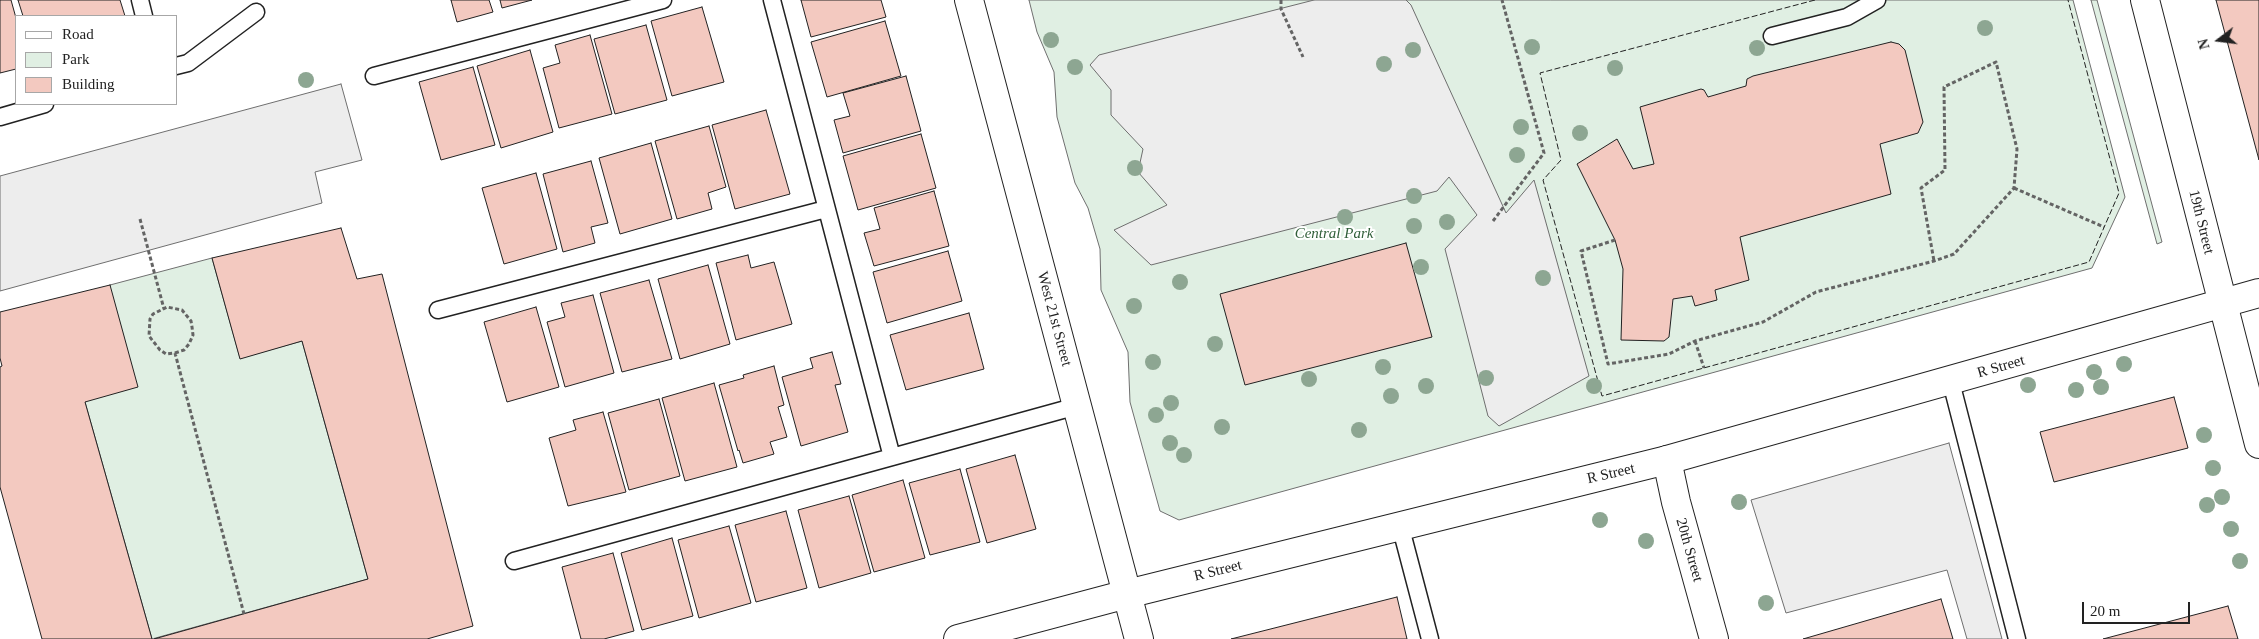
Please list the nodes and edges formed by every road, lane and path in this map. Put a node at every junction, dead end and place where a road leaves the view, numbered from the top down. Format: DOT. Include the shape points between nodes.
graph roads {
  1 [pos="140,0"];
  2 [pos="663,0"];
  3 [pos="772,0"];
  4 [pos="969,0"];
  5 [pos="1280,0"];
  6 [pos="1502,0"];
  7 [pos="1878,0"];
  8 [pos="2145,0"];
  9 [pos="256,12"];
  10 [pos="144,15"];
  11 [pos="1772,36"];
  12 [pos="1303,57"];
  13 [pos="178,66"];
  14 [pos="374,76"];
  15 [pos="42,105"];
  16 [pos="0,117"];
  17 [pos="2014,188"];
  18 [pos="826,209"];
  19 [pos="140,219"];
  20 [pos="1493,221"];
  21 [pos="2104,227"];
  22 [pos="1615,240"];
  23 [pos="1934,260"];
  24 [pos="2259,293"];
  25 [pos="2222,303"];
  26 [pos="164,309"];
  27 [pos="438,310"];
  28 [pos="1696,341"];
  29 [pos="175,354"];
  30 [pos="1704,368"];
  31 [pos="1951,382"];
  32 [pos="1077,406"];
  33 [pos="2259,444"];
  34 [pos="892,457"];
  35 [pos="1667,460"];
  36 [pos="1400,525"];
  37 [pos="514,561"];
  38 [pos="1127,594"];
  39 [pos="244,614"];
  40 [pos="958,639"];
  41 [pos="1138,639"];
  42 [pos="1430,639"];
  43 [pos="1714,639"];
  44 [pos="2017,639"];
  1 -- 10 [label="lane"];
  2 -- 14 [label="lane"];
  3 -- 18 [label="lane"];
  4 -- 32 [label="street, West 21st Street"];
  5 -- 12 [label="path"];
  6 -- 20 [label="path" via="1544,153"];
  7 -- 11 [label="lane" via="1847,17"];
  8 -- 25 [label="street, 19th Street"];
  9 -- 13 [label="lane" via="188,63"];
  15 -- 16 [label="lane"];
  17 -- 21 [label="path"];
  17 -- 23 [label="path" via="1954,254"];
  17 -- 23 [label="path" via="2017,149 1996,62 1944,88 1945,170 1921,188"];
  18 -- 27 [label="lane"];
  18 -- 34 [label="lane"];
  19 -- 26 [label="path"];
  22 -- 28 [label="path" via="1581,251 1608,364 1669,354"];
  23 -- 28 [label="path" via="1816,292 1763,322"];
  24 -- 25 [label="street, R Street"];
  25 -- 31 [label="street, R Street"];
  25 -- 33 [label="street, 19th Street"];
  26 -- 29 [label="path" via="150,319 149,336 160,350"];
  26 -- 29 [label="path" via="182,310 191,321 193,336 184,350"];
  28 -- 30 [label="path"];
  29 -- 39 [label="path"];
  31 -- 35 [label="street, R Street"];
  31 -- 44 [label="lane"];
  32 -- 34 [label="lane"];
  32 -- 38 [label="street, West 21st Street"];
  34 -- 37 [label="lane"];
  35 -- 36 [label="street, R Street"];
  35 -- 43 [label="street, 20th Street"];
  36 -- 38 [label="street, R Street"];
  36 -- 42 [label="lane"];
  38 -- 40 [label="street, R Street"];
  38 -- 41 [label="street, West 21st Street"];
}
